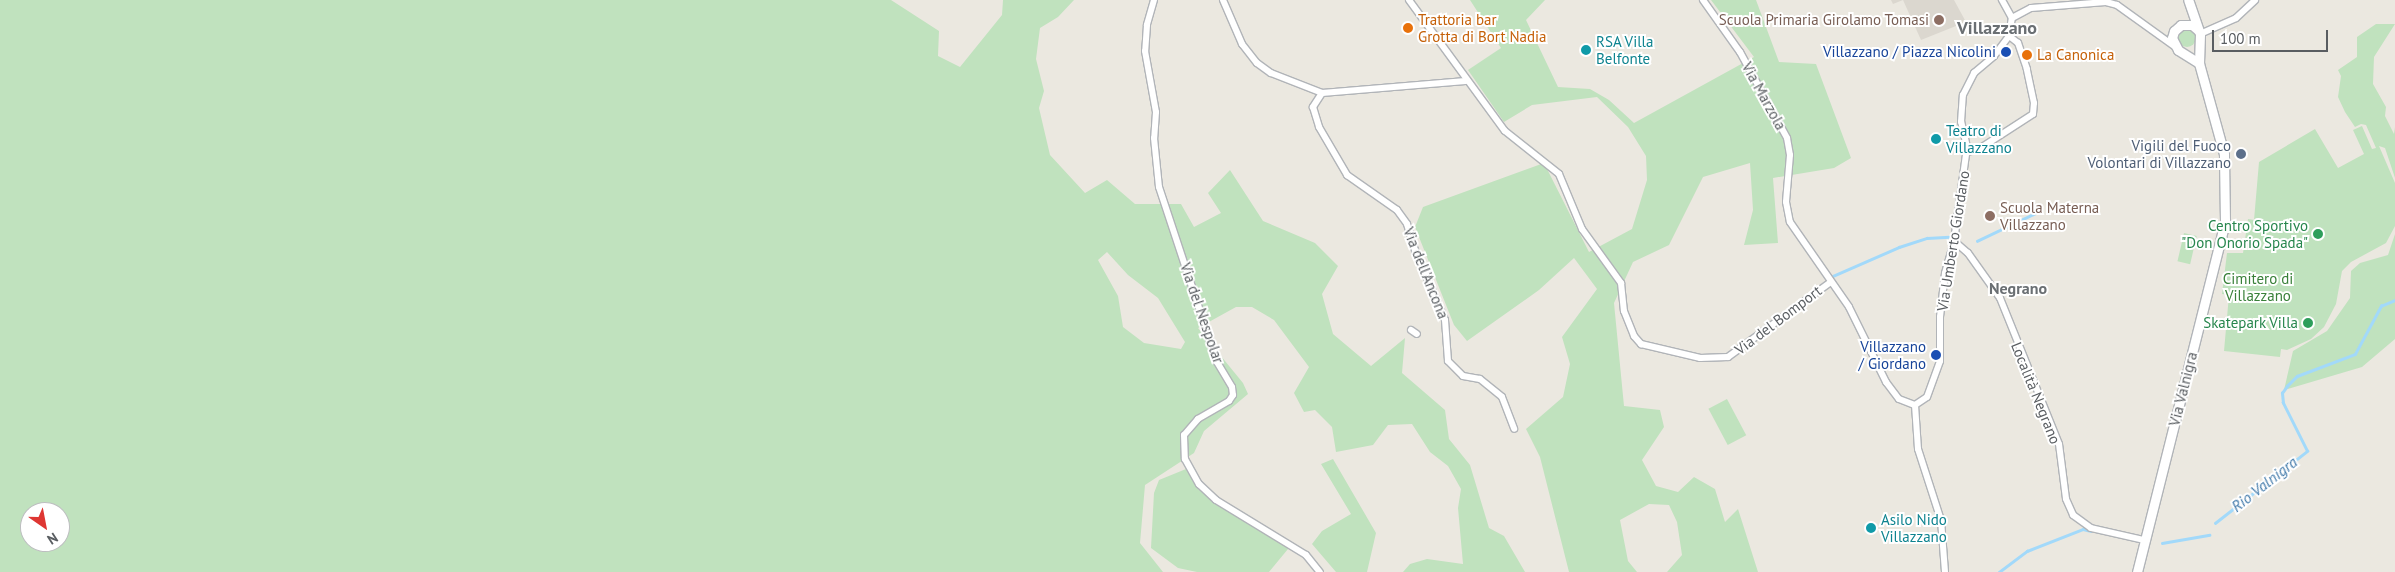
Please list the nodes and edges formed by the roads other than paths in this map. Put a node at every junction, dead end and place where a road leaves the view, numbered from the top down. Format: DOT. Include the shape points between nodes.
graph roads {
  1 [pos="1154,0"];
  2 [pos="1223,0"];
  3 [pos="1409,0"];
  4 [pos="1702,0"];
  5 [pos="2002,0"];
  6 [pos="2255,0"];
  7 [pos="2188,2"];
  8 [pos="2012,18"];
  9 [pos="2184,24"];
  10 [pos="2174,31"];
  11 [pos="2156,32"];
  12 [pos="2199,32"];
  13 [pos="2009,36"];
  14 [pos="2199,44"];
  15 [pos="2179,49"];
  16 [pos="2199,63"];
  17 [pos="1466,81"];
  18 [pos="1322,92"];
  19 [pos="1967,152"];
  20 [pos="1954,242"];
  21 [pos="1831,282"];
  22 [pos="1411,330"];
  23 [pos="1417,334"];
  24 [pos="1912,405"];
  25 [pos="1514,430"];
  26 [pos="2144,540"];
  27 [pos="1320,572"];
  28 [pos="1946,572"];
  29 [pos="2137,572"];
  1 -- 27 [label="street, Via del Nespolar" via="1145,51 1156,112 1154,138 1159,186 1217,362 1232,388 1228,401 1198,419 1184,435 1185,459 1199,484 1216,500 1296,548"];
  2 -- 18 [label="street" via="1242,44 1257,63 1271,73"];
  3 -- 17 [label="street, Via del Bomport" via="1458,65"];
  4 -- 21 [label="street, Via Marzola" via="1740,52 1780,121 1790,155 1786,202 1790,222"];
  5 -- 8 [label="street"];
  6 -- 12 [label="street" via="2236,18"];
  7 -- 9 [label="main road"];
  7 -- 12 [label="main road"];
  8 -- 11 [label="street" via="2032,8 2106,2 2117,5"];
  8 -- 13 [label="street"];
  9 -- 10 [label="main road"];
  9 -- 12 [label="main road"];
  10 -- 11 [label="street"];
  10 -- 15 [label="main road"];
  11 -- 15 [label="street"];
  12 -- 14 [label="main road"];
  13 -- 19 [label="street, Via Umberto Giordano" via="1974,73 1963,95 1961,122"];
  13 -- 19 [label="street" via="2018,44 2028,69 2033,114 1979,149"];
  14 -- 15 [label="main road" via="2191,52"];
  14 -- 16 [label="main road, Via Valnigra"];
  15 -- 16 [label="main road"];
  16 -- 26 [label="main road, Via Valnigra" via="2224,154 2225,221"];
  17 -- 18 [label="street"];
  17 -- 21 [label="street, Via del Bomport" via="1505,131 1559,174 1582,229 1621,283 1624,311 1634,336 1641,344 1700,358 1728,357"];
  18 -- 25 [label="street, Via dell'Ancona" via="1313,107 1319,127 1346,175 1397,210 1407,224 1445,320 1448,361 1463,376 1480,379 1502,397"];
  19 -- 20 [label="street, Via Umberto Giordano"];
  20 -- 24 [label="street, Via Umberto Giordano" via="1945,273 1938,370 1927,397"];
  20 -- 26 [label="street, Località Negrano" via="1968,253 2000,298 2059,444 2066,499 2073,515 2090,528"];
  21 -- 24 [label="street, Via Marzola" via="1857,321 1886,382 1899,399"];
  22 -- 23 [label="street"];
  24 -- 28 [label="street" via="1918,448 1942,520"];
  26 -- 29 [label="main road, Via Valnigra"];
}
